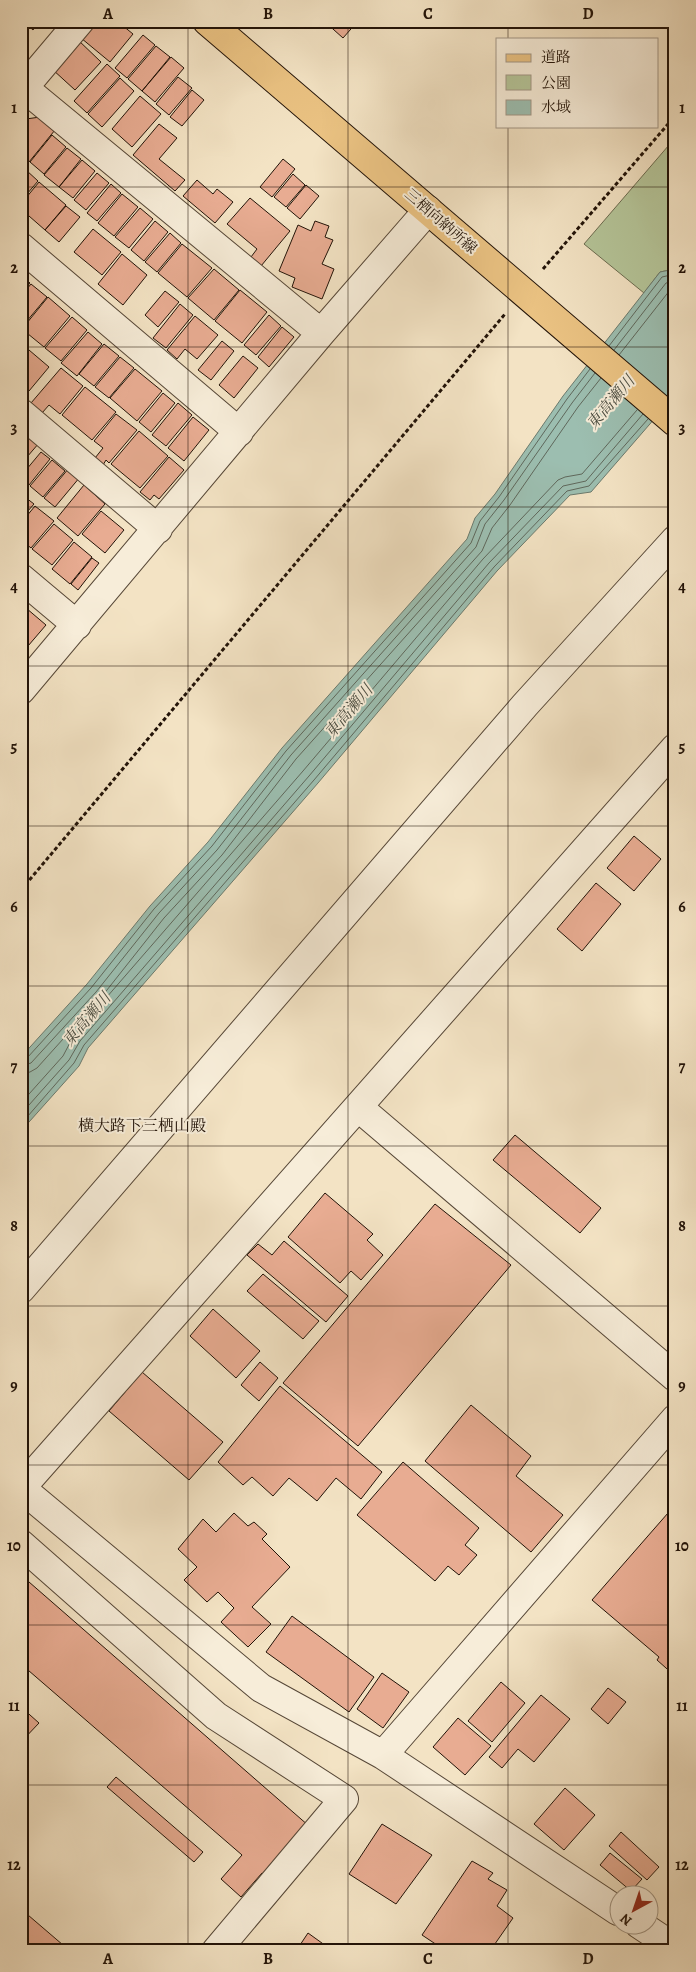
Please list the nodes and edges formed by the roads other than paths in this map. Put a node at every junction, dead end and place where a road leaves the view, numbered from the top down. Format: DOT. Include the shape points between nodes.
graph roads {
  1 [pos="80,21"];
  2 [pos="207,21"];
  3 [pos="22,89"];
  4 [pos="428,210"];
  5 [pos="21,247"];
  6 [pos="321,333"];
  7 [pos="21,413"];
  8 [pos="675,422"];
  9 [pos="239,432"];
  10 [pos="158,529"];
  11 [pos="675,540"];
  12 [pos="21,578"];
  13 [pos="77,625"];
  14 [pos="21,690"];
  15 [pos="675,748"];
  16 [pos="358,1107"];
  17 [pos="21,1289"];
  18 [pos="675,1377"];
  19 [pos="675,1419"];
  20 [pos="21,1544"];
  21 [pos="383,1756"];
  22 [pos="608,1904"];
  23 [pos="654,1934"];
  24 [pos="675,1948"];
  25 [pos="216,1951"];
  26 [pos="671,1951"];
  1 -- 3 [label="street"];
  2 -- 4 [label="main road, 三栖向納所線"];
  3 -- 6 [label="street"];
  4 -- 6 [label="street"];
  4 -- 8 [label="main road, 三栖向納所線"];
  5 -- 9 [label="street"];
  6 -- 9 [label="street"];
  7 -- 10 [label="street"];
  9 -- 10 [label="street"];
  10 -- 13 [label="street"];
  11 -- 17 [label="street" via="525,704"];
  12 -- 13 [label="street"];
  13 -- 14 [label="street"];
  15 -- 16 [label="street"];
  16 -- 18 [label="street"];
  16 -- 21 [label="street" via="21,1488 261,1688"];
  19 -- 21 [label="street"];
  20 -- 25 [label="street" via="216,1716 344,1798"];
  21 -- 22 [label="street"];
  23 -- 24 [label="street"];
  24 -- 26 [label="street"];
}
